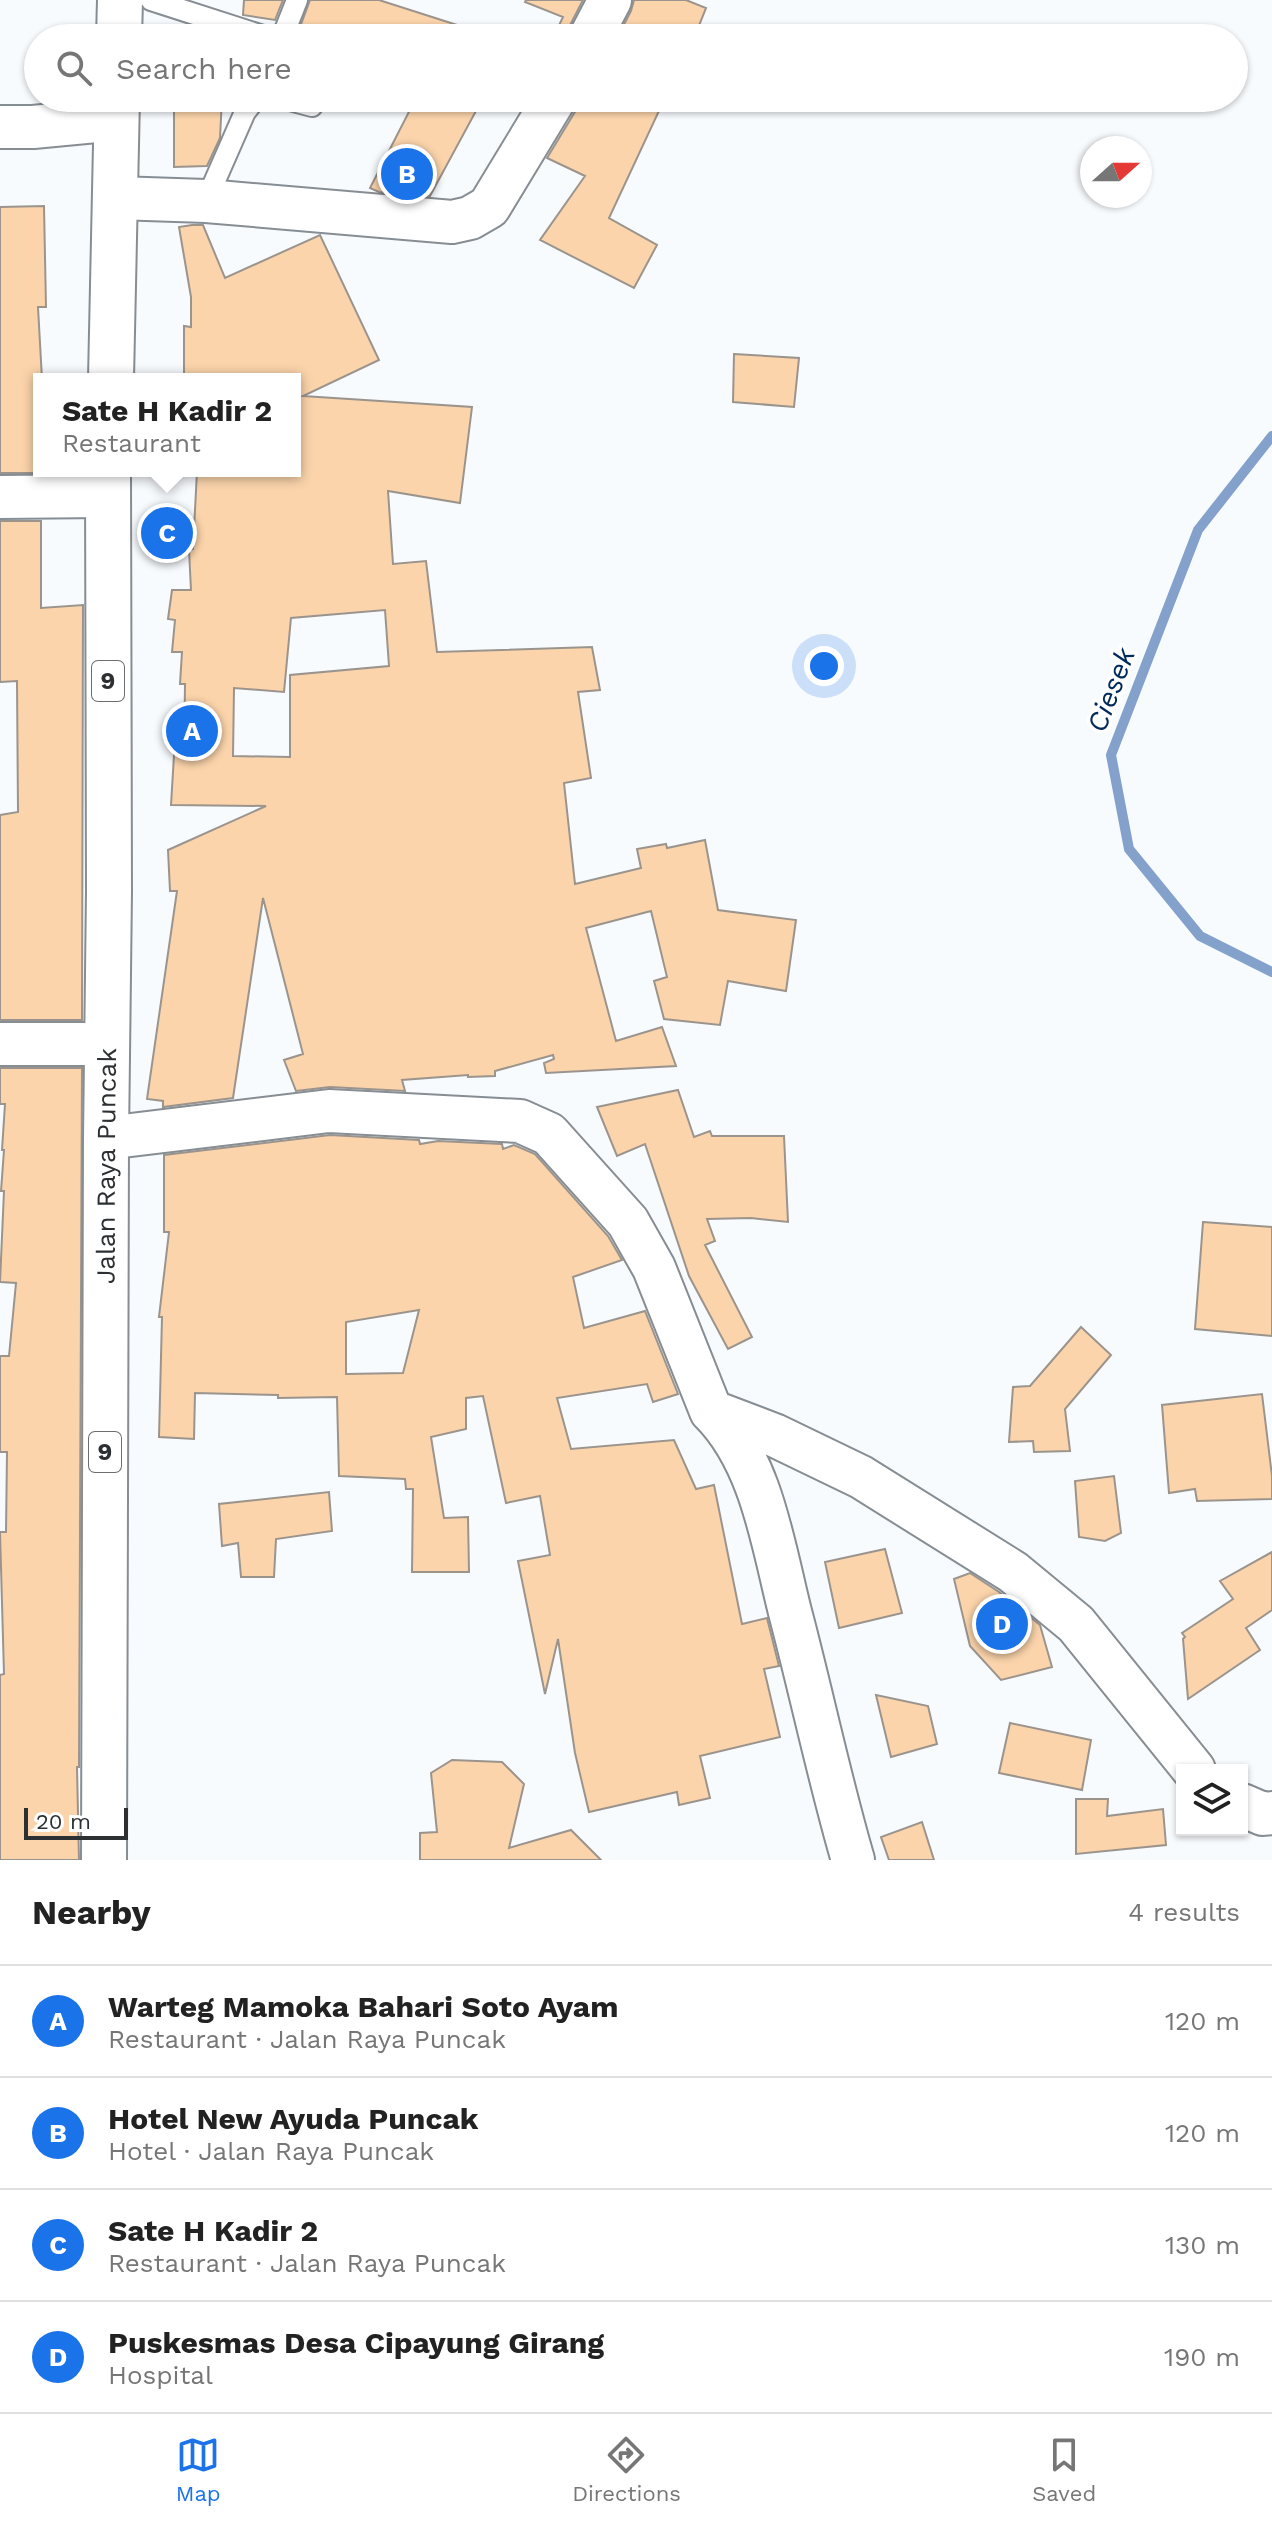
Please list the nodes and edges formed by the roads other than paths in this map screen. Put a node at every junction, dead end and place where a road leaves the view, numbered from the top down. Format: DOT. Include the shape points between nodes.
graph roads {
  1 [pos="120,0"];
  2 [pos="151,0"];
  3 [pos="297,0"];
  4 [pos="610,0"];
  5 [pos="119,24"];
  6 [pos="226,24"];
  7 [pos="288,24"];
  8 [pos="597,24"];
  9 [pos="99,112"];
  10 [pos="117,112"];
  11 [pos="245,112"];
  12 [pos="547,112"];
  13 [pos="0,127"];
  14 [pos="116,198"];
  15 [pos="206,201"];
  16 [pos="111,373"];
  17 [pos="107,484"];
  18 [pos="0,497"];
  19 [pos="0,1044"];
  20 [pos="107,1044"];
  21 [pos="106,1138"];
  22 [pos="711,1411"];
  23 [pos="1189,1764"];
  24 [pos="1248,1808"];
  25 [pos="1272,1813"];
  26 [pos="104,1860"];
  27 [pos="853,1860"];
  1 -- 5 [label="highway"];
  2 -- 6 [label="lane"];
  3 -- 7 [label="lane"];
  4 -- 8 [label="street"];
  9 -- 13 [label="street" via="33,127"];
  10 -- 14 [label="highway"];
  11 -- 15 [label="lane"];
  12 -- 15 [label="street" via="489,207 470,218 452,222"];
  14 -- 15 [label="street"];
  14 -- 16 [label="highway"];
  17 -- 18 [label="street"];
  17 -- 20 [label="highway, Jalan Raya Puncak / 9"];
  19 -- 20 [label="street"];
  20 -- 21 [label="highway, Jalan Raya Puncak / 9"];
  21 -- 22 [label="street" via="329,1111 520,1121 549,1134 628,1222 654,1268"];
  21 -- 26 [label="highway, Jalan Raya Puncak / 9"];
  22 -- 23 [label="street" via="861,1477 1013,1572 1076,1624"];
  22 -- 27 [label="street" via="728,1429 761,1502"];
  24 -- 25 [label="street"];
}
